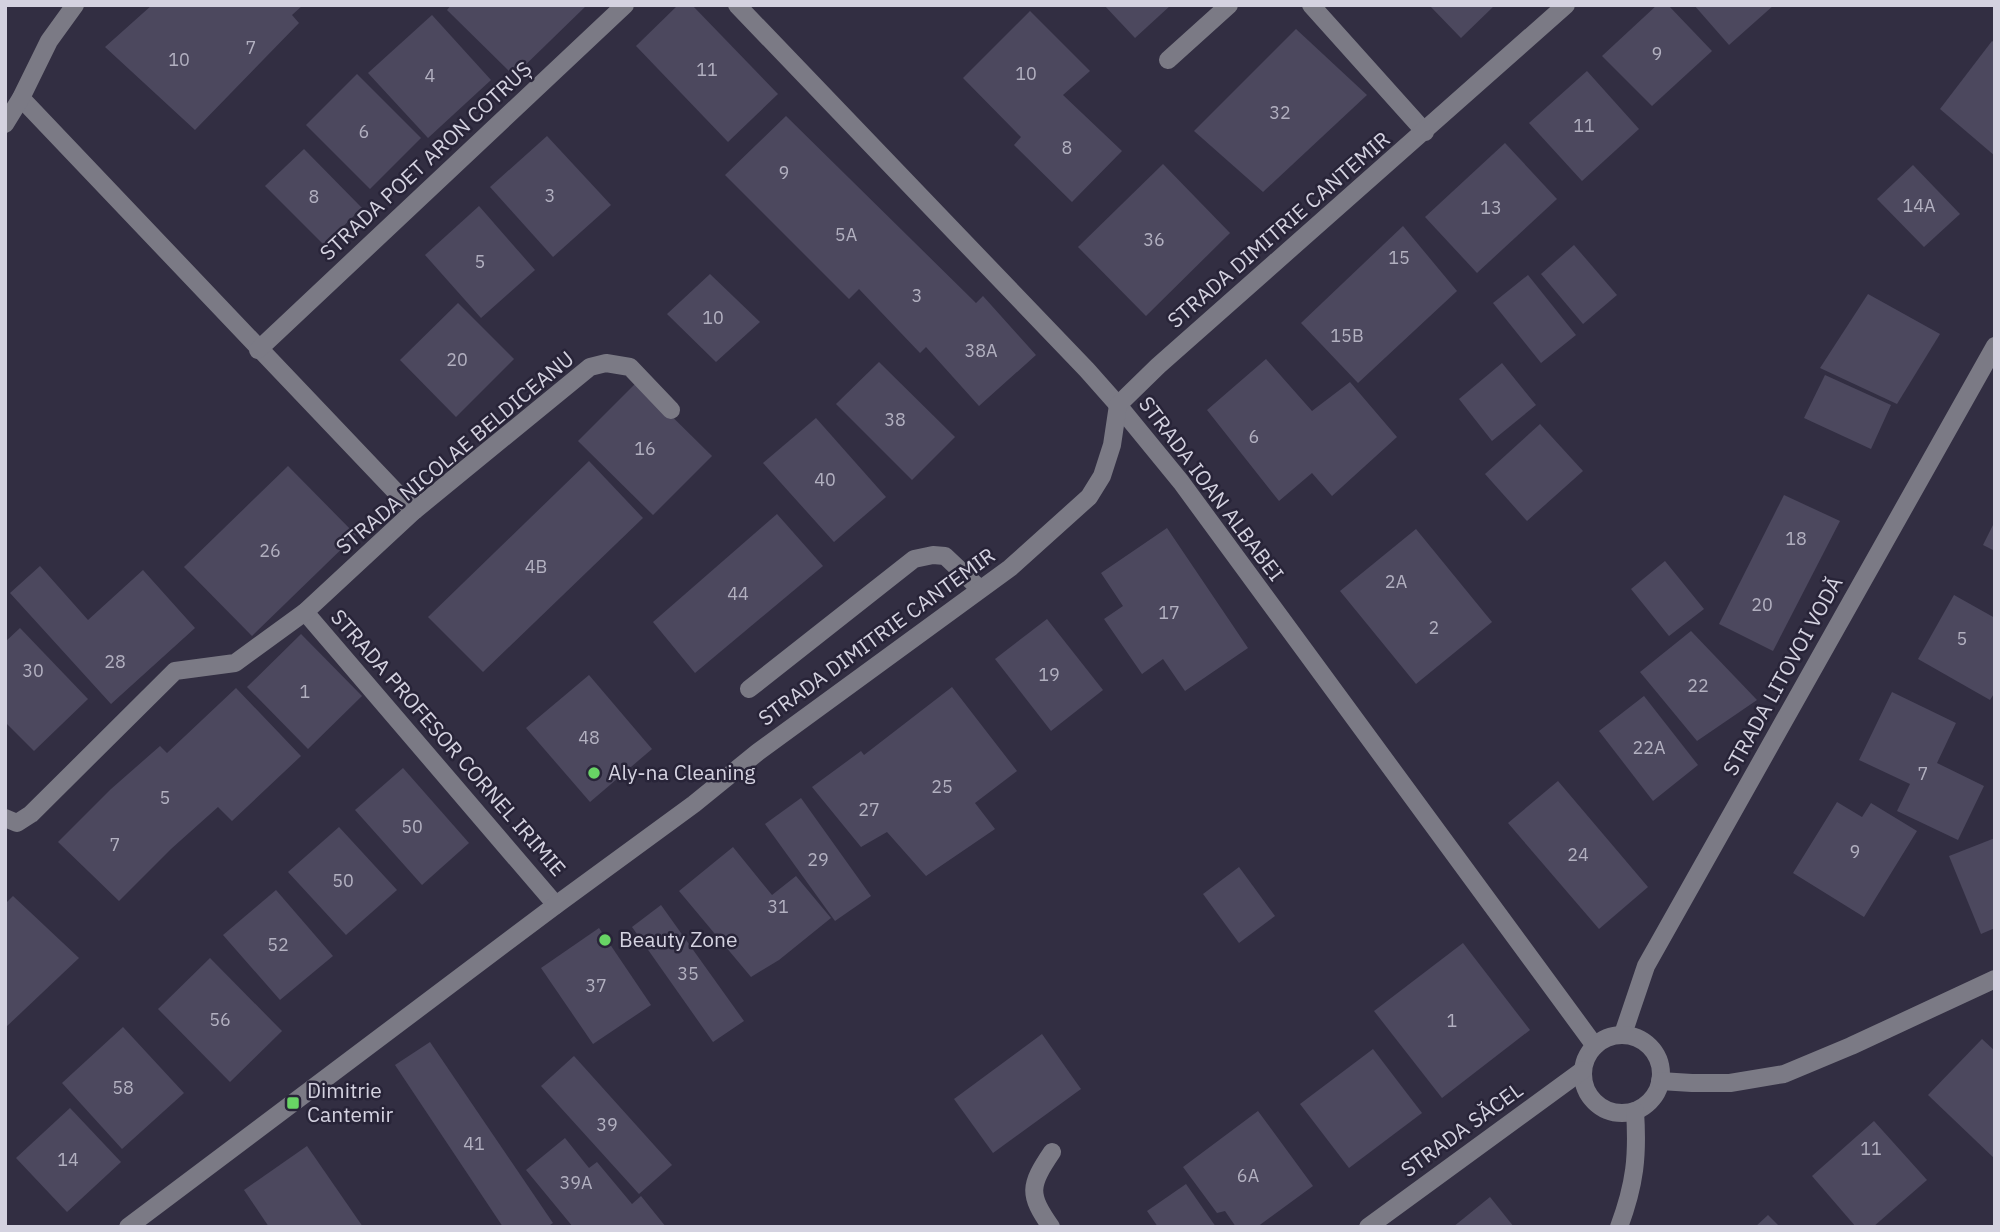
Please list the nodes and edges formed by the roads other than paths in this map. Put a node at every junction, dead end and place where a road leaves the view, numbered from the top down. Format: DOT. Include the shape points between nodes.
graph roads {
  1 [pos="75,5"];
  2 [pos="625,5"];
  3 [pos="737,5"];
  4 [pos="1229,5"];
  5 [pos="1311,5"];
  6 [pos="1566,5"];
  7 [pos="1168,60"];
  8 [pos="21,99"];
  9 [pos="5,124"];
  10 [pos="1425,132"];
  11 [pos="1995,346"];
  12 [pos="258,350"];
  13 [pos="1118,405"];
  14 [pos="671,410"];
  15 [pos="414,511"];
  16 [pos="980,589"];
  17 [pos="305,612"];
  18 [pos="749,689"];
  19 [pos="5,818"];
  20 [pos="556,905"];
  21 [pos="1995,979"];
  22 [pos="1623,1034"];
  23 [pos="1595,1046"];
  24 [pos="1583,1070"];
  25 [pos="1660,1081"];
  26 [pos="1635,1111"];
  27 [pos="1052,1152"];
  28 [pos="128,1227"];
  29 [pos="1051,1227"];
  30 [pos="1368,1227"];
  31 [pos="1619,1227"];
  1 -- 8 [label="street" via="49,41"];
  2 -- 12 [label="street, STRADA POET ARON COTRUȘ"];
  3 -- 13 [label="street, STRADA IOAN ALBABEI"];
  4 -- 7 [label="street"];
  5 -- 10 [label="street"];
  6 -- 10 [label="street, STRADA DIMITRIE CANTEMIR"];
  8 -- 9 [label="street"];
  8 -- 12 [label="street"];
  10 -- 13 [label="street, STRADA DIMITRIE CANTEMIR"];
  11 -- 22 [label="street, STRADA LITOVOI VODĂ" via="1646,966"];
  12 -- 15 [label="street"];
  13 -- 16 [label="street, STRADA DIMITRIE CANTEMIR" via="1102,477 1088,497"];
  13 -- 23 [label="street, STRADA IOAN ALBABEI" via="1190,493"];
  14 -- 15 [label="street, STRADA NICOLAE BELDICEANU" via="630,367 606,363 590,367"];
  15 -- 17 [label="street, STRADA NICOLAE BELDICEANU"];
  16 -- 18 [label="street" via="945,556 914,559"];
  16 -- 20 [label="street, STRADA DIMITRIE CANTEMIR"];
  17 -- 19 [label="street, STRADA NICOLAE BELDICEANU" via="235,663 175,671 31,814 18,823"];
  17 -- 20 [label="street, STRADA PROFESOR CORNEL IRIMIE"];
  20 -- 28 [label="street, STRADA DIMITRIE CANTEMIR"];
  21 -- 25 [label="street" via="1784,1074 1730,1083"];
  22 -- 23 [label="street"];
  22 -- 25 [label="street" via="1647,1045 1656,1055"];
  23 -- 24 [label="street"];
  24 -- 26 [label="street" via="1589,1095 1598,1105 1609,1111"];
  24 -- 30 [label="street, STRADA SĂCEL"];
  25 -- 26 [label="street" via="1652,1099"];
  26 -- 31 [label="street" via="1636,1169"];
  27 -- 29 [label="street" via="1034,1188 1034,1199"];
}
